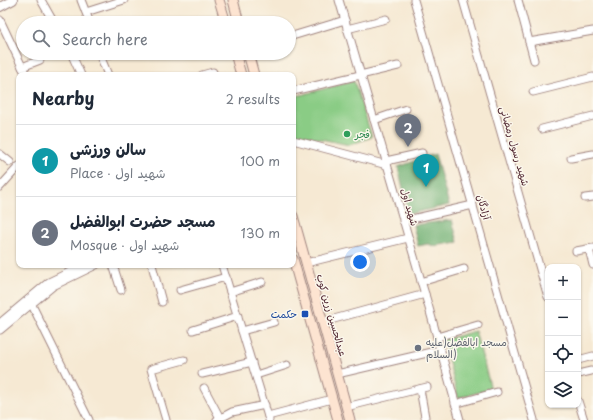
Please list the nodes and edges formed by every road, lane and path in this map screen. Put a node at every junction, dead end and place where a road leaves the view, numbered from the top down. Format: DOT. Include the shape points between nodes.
graph roads {
  1 [pos="13,0"];
  2 [pos="40,0"];
  3 [pos="81,0"];
  4 [pos="124,0"];
  5 [pos="219,0"];
  6 [pos="233,0"];
  7 [pos="339,0"];
  8 [pos="414,0"];
  9 [pos="463,0"];
  10 [pos="518,0"];
  11 [pos="0,7"];
  12 [pos="86,12"];
  13 [pos="50,16"];
  14 [pos="87,16"];
  15 [pos="224,16"];
  16 [pos="237,16"];
  17 [pos="386,19"];
  18 [pos="0,20"];
  19 [pos="345,20"];
  20 [pos="347,29"];
  21 [pos="593,31"];
  22 [pos="296,35"];
  23 [pos="529,42"];
  24 [pos="16,54"];
  25 [pos="19,60"];
  26 [pos="40,60"];
  27 [pos="74,60"];
  28 [pos="102,60"];
  29 [pos="237,60"];
  30 [pos="250,60"];
  31 [pos="534,60"];
  32 [pos="398,66"];
  33 [pos="22,67"];
  34 [pos="24,72"];
  35 [pos="80,72"];
  36 [pos="107,72"];
  37 [pos="240,72"];
  38 [pos="253,72"];
  39 [pos="361,75"];
  40 [pos="593,77"];
  41 [pos="296,90"];
  42 [pos="533,92"];
  43 [pos="406,109"];
  44 [pos="593,116"];
  45 [pos="374,120"];
  46 [pos="542,129"];
  47 [pos="296,141"];
  48 [pos="0,154"];
  49 [pos="422,154"];
  50 [pos="593,154"];
  51 [pos="571,158"];
  52 [pos="10,162"];
  53 [pos="386,163"];
  54 [pos="16,169"];
  55 [pos="0,187"];
  56 [pos="593,197"];
  57 [pos="585,198"];
  58 [pos="473,206"];
  59 [pos="403,221"];
  60 [pos="296,227"];
  61 [pos="408,238"];
  62 [pos="591,248"];
  63 [pos="576,252"];
  64 [pos="306,263"];
  65 [pos="593,265"];
  66 [pos="78,268"];
  67 [pos="90,268"];
  68 [pos="114,268"];
  69 [pos="153,268"];
  70 [pos="223,268"];
  71 [pos="296,268"];
  72 [pos="464,269"];
  73 [pos="226,277"];
  74 [pos="262,282"];
  75 [pos="421,282"];
  76 [pos="545,287"];
  77 [pos="120,290"];
  78 [pos="180,290"];
  79 [pos="230,292"];
  80 [pos="425,294"];
  81 [pos="30,301"];
  82 [pos="162,302"];
  83 [pos="238,316"];
  84 [pos="274,322"];
  85 [pos="322,322"];
  86 [pos="0,323"];
  87 [pos="478,325"];
  88 [pos="0,330"];
  89 [pos="194,330"];
  90 [pos="242,331"];
  91 [pos="437,337"];
  92 [pos="440,350"];
  93 [pos="593,356"];
  94 [pos="581,359"];
  95 [pos="184,360"];
  96 [pos="252,362"];
  97 [pos="288,365"];
  98 [pos="591,371"];
  99 [pos="581,373"];
  100 [pos="202,374"];
  101 [pos="337,374"];
  102 [pos="256,375"];
  103 [pos="427,387"];
  104 [pos="204,388"];
  105 [pos="420,389"];
  106 [pos="497,392"];
  107 [pos="332,399"];
  108 [pos="455,404"];
  109 [pos="265,405"];
  110 [pos="346,407"];
  111 [pos="580,408"];
  112 [pos="425,417"];
  113 [pos="269,418"];
  114 [pos="218,419"];
  115 [pos="89,420"];
  116 [pos="166,420"];
  117 [pos="338,420"];
  118 [pos="350,420"];
  119 [pos="460,420"];
  120 [pos="534,420"];
  121 [pos="584,420"];
  1 -- 11 [label="street"];
  2 -- 13 [label="street"];
  3 -- 12 [label="street"];
  4 -- 12 [label="street"];
  5 -- 15 [label="main road"];
  6 -- 16 [label="main road"];
  7 -- 19 [label="street, شهید اول"];
  8 -- 58 [label="street, آزادگان"];
  9 -- 76 [label="street, شهید رسول رمضانی"];
  10 -- 23 [label="street"];
  12 -- 14 [label="street"];
  17 -- 20 [label="street"];
  18 -- 24 [label="street"];
  19 -- 20 [label="street, شهید اول"];
  19 -- 22 [label="street"];
  20 -- 39 [label="street, شهید اول"];
  21 -- 23 [label="street"];
  23 -- 31 [label="street"];
  25 -- 33 [label="street"];
  26 -- 33 [label="street"];
  27 -- 35 [label="street"];
  28 -- 36 [label="street"];
  29 -- 37 [label="main road"];
  30 -- 38 [label="main road"];
  32 -- 39 [label="street"];
  33 -- 34 [label="street"];
  39 -- 41 [label="street"];
  39 -- 45 [label="street, شهید اول"];
  40 -- 42 [label="street"];
  43 -- 45 [label="street"];
  44 -- 46 [label="street"];
  45 -- 53 [label="street, شهید اول"];
  47 -- 53 [label="street"];
  48 -- 52 [label="street"];
  49 -- 53 [label="street"];
  50 -- 51 [label="street"];
  53 -- 59 [label="street, شهید اول"];
  54 -- 55 [label="street"];
  56 -- 57 [label="street"];
  58 -- 59 [label="street"];
  58 -- 120 [label="street, آزادگان"];
  59 -- 61 [label="street, شهید اول"];
  60 -- 64 [label="main road, عبدالحسین زرین کوب"];
  61 -- 64 [label="street"];
  61 -- 75 [label="street, شهید اول"];
  62 -- 63 [label="street"];
  62 -- 65 [label="street"];
  64 -- 85 [label="main road, عبدالحسین زرین کوب"];
  66 -- 81 [label="street" via="49,282"];
  67 -- 81 [label="street" via="53,286"];
  68 -- 77 [label="street"];
  69 -- 82 [label="street"];
  70 -- 73 [label="street"];
  71 -- 107 [label="main road"];
  72 -- 75 [label="street"];
  73 -- 78 [label="street"];
  73 -- 79 [label="street"];
  74 -- 79 [label="street"];
  75 -- 80 [label="street, شهید اول"];
  79 -- 83 [label="street"];
  80 -- 85 [label="street"];
  80 -- 91 [label="street, شهید اول"];
  81 -- 86 [label="street"];
  81 -- 88 [label="street"];
  81 -- 115 [label="street"];
  83 -- 89 [label="street"];
  83 -- 90 [label="street"];
  84 -- 90 [label="street"];
  85 -- 101 [label="main road, عبدالحسین زرین کوب"];
  87 -- 91 [label="street"];
  90 -- 96 [label="street"];
  91 -- 92 [label="street, شهید اول"];
  92 -- 101 [label="street"];
  92 -- 108 [label="street, شهید اول"];
  93 -- 94 [label="street"];
  95 -- 116 [label="street" via="151,370"];
  96 -- 100 [label="street"];
  96 -- 102 [label="street"];
  97 -- 102 [label="street"];
  98 -- 99 [label="street"];
  101 -- 110 [label="main road, عبدالحسین زرین کوب"];
  102 -- 109 [label="street"];
  103 -- 105 [label="street"];
  104 -- 114 [label="street"];
  105 -- 110 [label="street"];
  105 -- 112 [label="street"];
  106 -- 108 [label="street"];
  107 -- 113 [label="street"];
  107 -- 117 [label="main road"];
  108 -- 119 [label="street, شهید اول"];
  109 -- 113 [label="street"];
  109 -- 114 [label="street" via="232,412"];
  110 -- 118 [label="main road, عبدالحسین زرین کوب"];
  111 -- 121 [label="street"];
}
